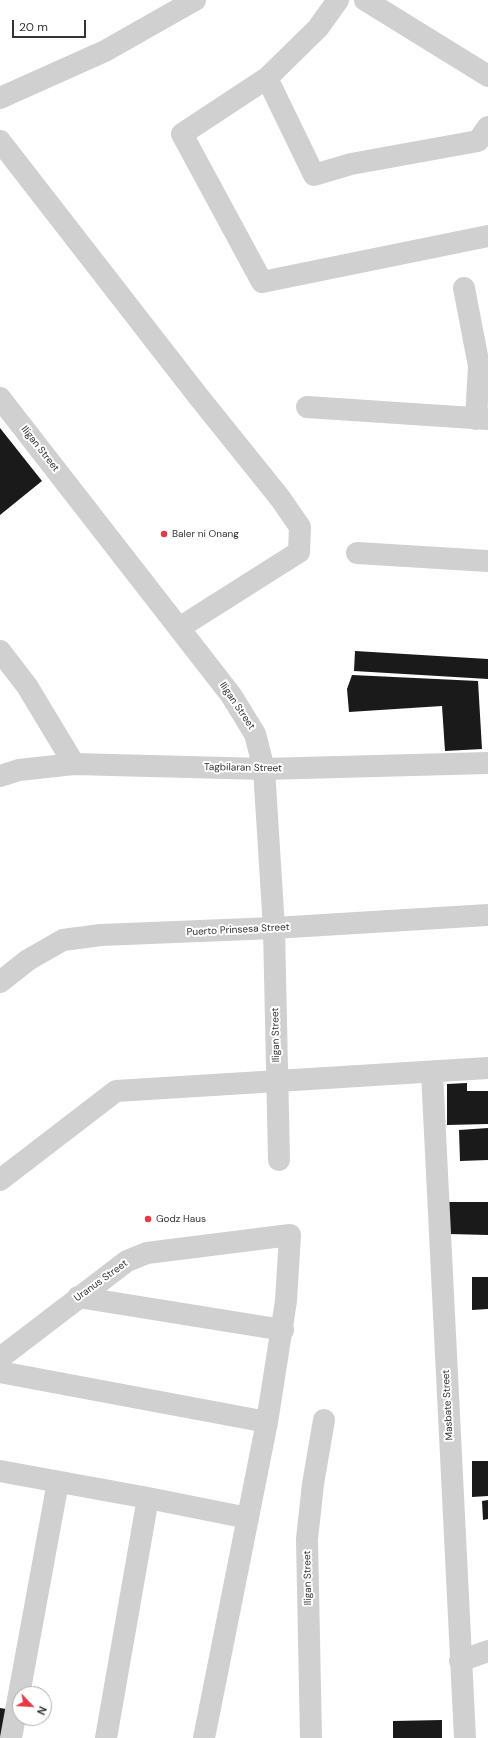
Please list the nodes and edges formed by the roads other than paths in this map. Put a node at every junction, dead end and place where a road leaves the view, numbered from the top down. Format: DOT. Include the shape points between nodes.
graph roads {
  1 [pos="195,0"];
  2 [pos="338,0"];
  3 [pos="365,0"];
  4 [pos="488,76"];
  5 [pos="267,78"];
  6 [pos="0,98"];
  7 [pos="488,126"];
  8 [pos="0,141"];
  9 [pos="488,236"];
  10 [pos="464,288"];
  11 [pos="0,398"];
  12 [pos="307,407"];
  13 [pos="482,419"];
  14 [pos="356,553"];
  15 [pos="488,561"];
  16 [pos="180,628"];
  17 [pos="0,651"];
  18 [pos="488,763"];
  19 [pos="74,764"];
  20 [pos="264,769"];
  21 [pos="0,776"];
  22 [pos="488,915"];
  23 [pos="274,928"];
  24 [pos="0,982"];
  25 [pos="488,1068"];
  26 [pos="432,1072"];
  27 [pos="276,1082"];
  28 [pos="279,1160"];
  29 [pos="0,1180"];
  30 [pos="78,1297"];
  31 [pos="283,1330"];
  32 [pos="0,1358"];
  33 [pos="0,1372"];
  34 [pos="324,1420"];
  35 [pos="267,1422"];
  36 [pos="0,1471"];
  37 [pos="58,1482"];
  38 [pos="148,1498"];
  39 [pos="248,1518"];
  40 [pos="488,1652"];
  41 [pos="460,1661"];
  42 [pos="11,1738"];
  43 [pos="106,1738"];
  44 [pos="204,1738"];
  45 [pos="311,1738"];
  46 [pos="465,1738"];
  1 -- 6 [label="street" via="105,51"];
  2 -- 5 [label="street" via="318,28"];
  3 -- 4 [label="street"];
  5 -- 7 [label="street" via="314,175 351,164 478,141"];
  5 -- 9 [label="street" via="182,134 262,282"];
  8 -- 16 [label="street" via="280,498 300,527 299,552"];
  10 -- 13 [label="street" via="478,366"];
  11 -- 16 [label="street, Iligan Street"];
  12 -- 13 [label="street"];
  14 -- 15 [label="street"];
  16 -- 20 [label="street, Iligan Street" via="231,696 255,734"];
  17 -- 19 [label="street" via="27,686"];
  18 -- 20 [label="street, Tagbilaran Street"];
  19 -- 20 [label="street, Tagbilaran Street"];
  19 -- 21 [label="street, Tagbilaran Street" via="19,770"];
  20 -- 23 [label="street, Iligan Street"];
  22 -- 23 [label="street, Puerto Prinsesa Street"];
  23 -- 24 [label="street, Puerto Prinsesa Street" via="101,935 63,940 28,960"];
  23 -- 27 [label="street, Iligan Street"];
  25 -- 26 [label="street"];
  26 -- 27 [label="street"];
  26 -- 41 [label="street, Masbate Street"];
  27 -- 28 [label="street, Iligan Street"];
  27 -- 29 [label="street" via="116,1090"];
  30 -- 31 [label="street"];
  30 -- 31 [label="street, Uranus Street" via="127,1261 147,1253 290,1235"];
  30 -- 32 [label="street, Uranus Street"];
  31 -- 35 [label="street"];
  33 -- 35 [label="street"];
  34 -- 45 [label="street, Iligan Street" via="313,1484 308,1539"];
  35 -- 39 [label="street"];
  36 -- 37 [label="street"];
  37 -- 38 [label="street"];
  37 -- 42 [label="street"];
  38 -- 39 [label="street"];
  38 -- 43 [label="street"];
  39 -- 44 [label="street"];
  40 -- 41 [label="street"];
  41 -- 46 [label="street, Masbate Street"];
}
